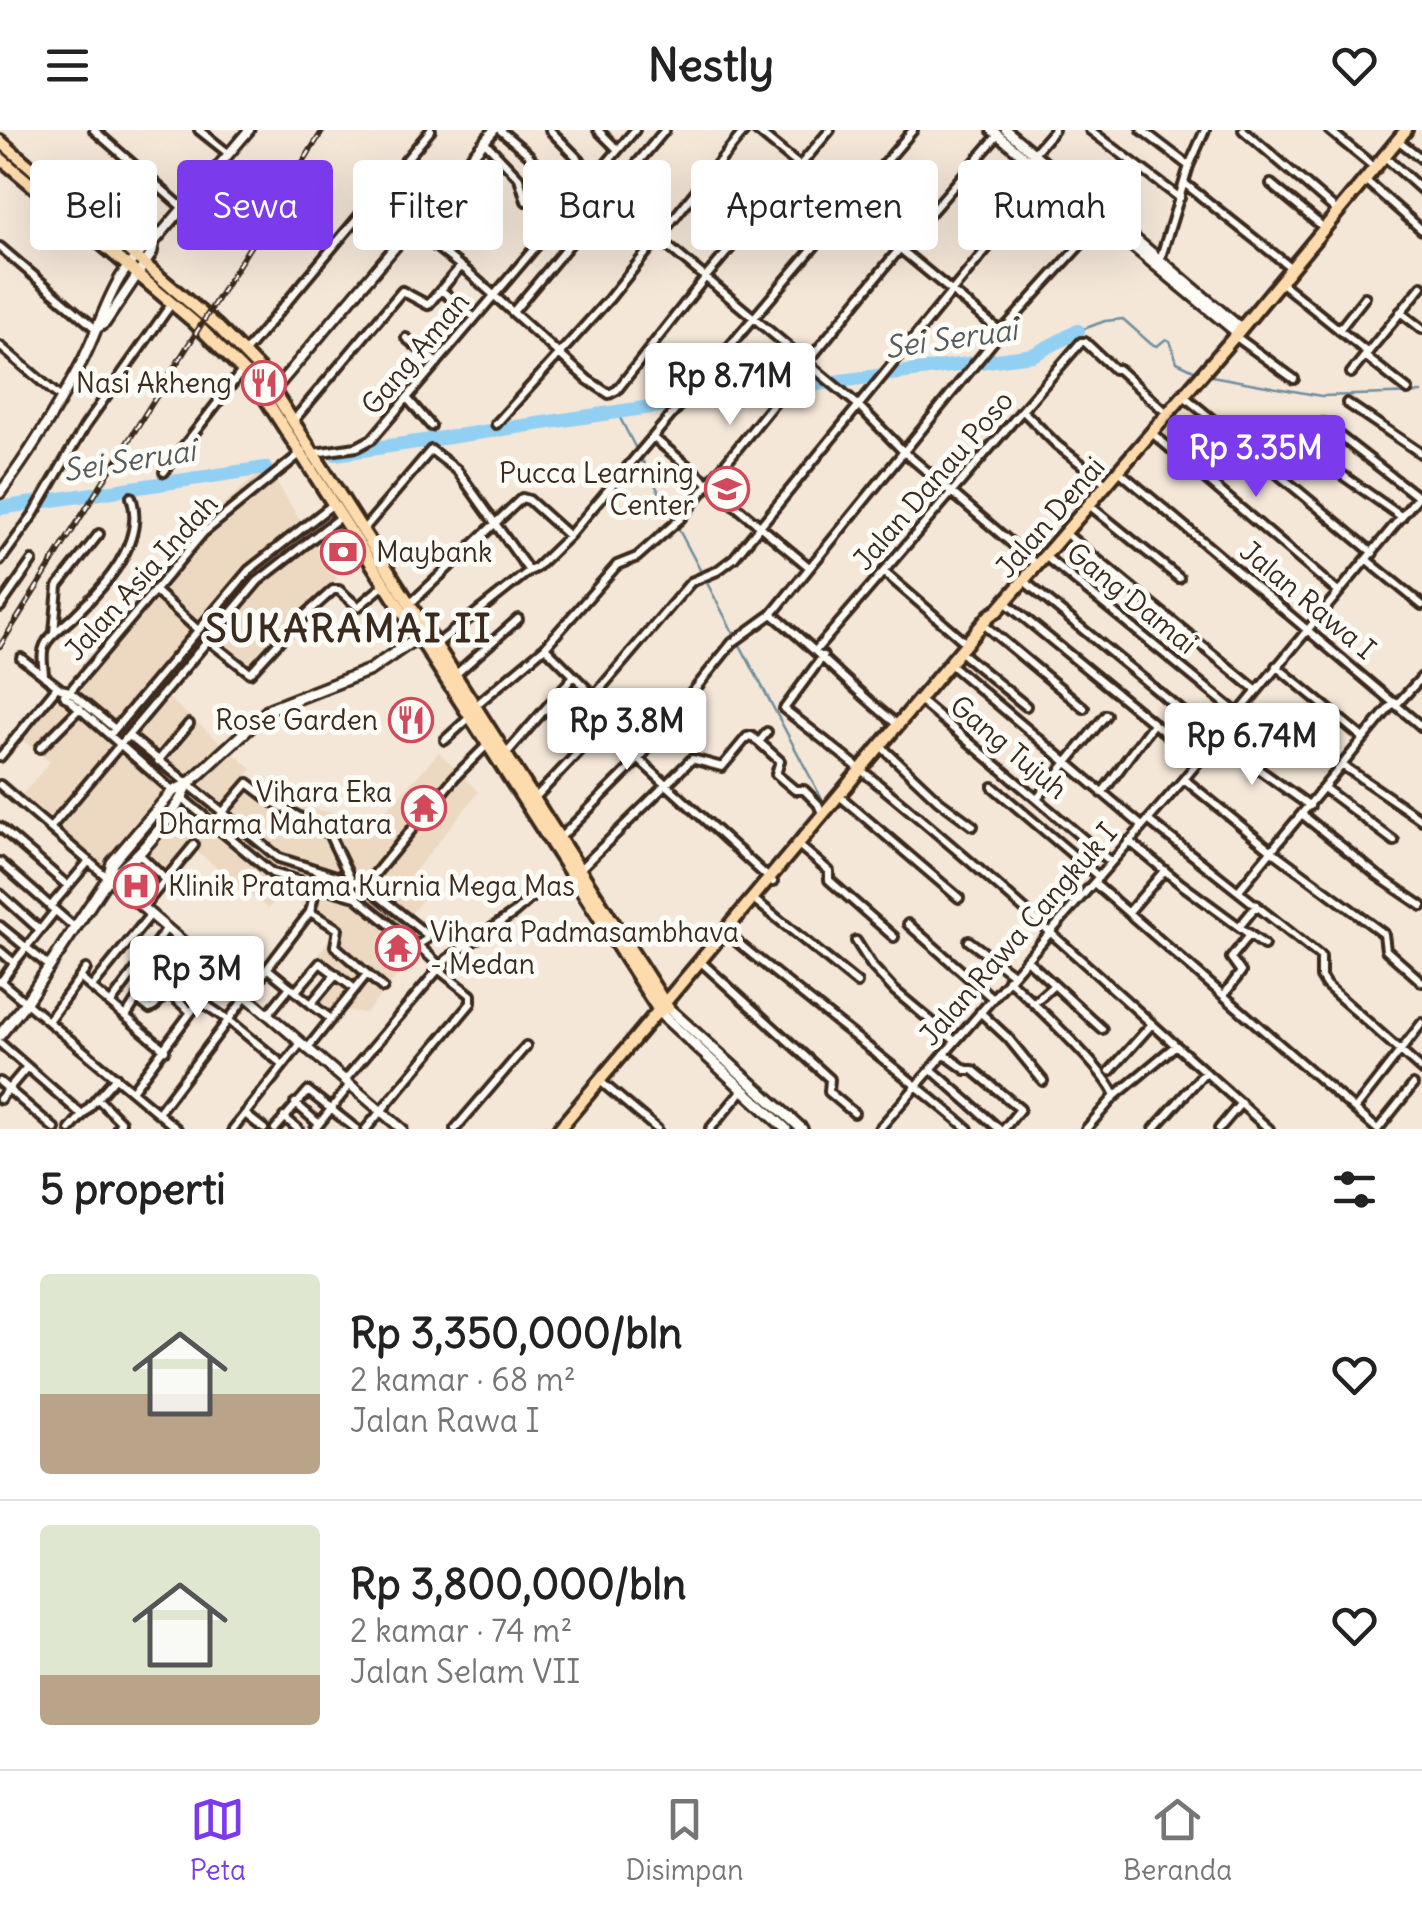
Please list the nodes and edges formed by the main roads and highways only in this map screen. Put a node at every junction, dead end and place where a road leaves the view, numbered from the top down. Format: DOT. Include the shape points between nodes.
graph roads {
  1 [pos="1406,130"];
  2 [pos="0,141"];
  3 [pos="0,158"];
  4 [pos="137,265"];
  5 [pos="1001,607"];
  6 [pos="422,634"];
  7 [pos="431,649"];
  8 [pos="952,666"];
  9 [pos="472,712"];
  10 [pos="491,741"];
  11 [pos="863,770"];
  12 [pos="188,785"];
  13 [pos="824,816"];
  14 [pos="108,878"];
  15 [pos="771,880"];
  16 [pos="726,933"];
  17 [pos="661,1011"];
  18 [pos="0,1035"];
  19 [pos="559,1129"];
  20 [pos="786,1129"];
  21 [pos="802,1129"];
  1 -- 5 [label="main road, Jalan Denai"];
  2 -- 4 [label="main road"];
  3 -- 4 [label="main road"];
  4 -- 6 [label="main road" via="256,384 384,586"];
  4 -- 6 [label="main road" via="244,352 274,389 410,604"];
  5 -- 8 [label="main road, Jalan Denai"];
  5 -- 8 [label="main road, Jalan Denai"];
  6 -- 7 [label="main road"];
  6 -- 12 [label="main road" via="370,670 270,709"];
  7 -- 9 [label="main road"];
  7 -- 9 [label="main road" via="454,675"];
  8 -- 11 [label="main road, Jalan Denai"];
  8 -- 11 [label="main road, Jalan Denai"];
  9 -- 10 [label="main road"];
  10 -- 17 [label="main road"];
  10 -- 17 [label="main road" via="580,869"];
  11 -- 13 [label="main road, Jalan Denai"];
  11 -- 13 [label="main road, Jalan Denai"];
  12 -- 14 [label="main road" via="138,852"];
  12 -- 14 [label="main road" via="173,791 112,863"];
  13 -- 15 [label="main road, Jalan Denai"];
  13 -- 15 [label="main road, Jalan Denai"];
  14 -- 18 [label="main road"];
  15 -- 16 [label="main road, Jalan Denai"];
  15 -- 16 [label="main road, Jalan Denai"];
  16 -- 17 [label="main road, Jalan Denai"];
  17 -- 19 [label="main road, Jalan Denai"];
  17 -- 20 [label="main road"];
  17 -- 21 [label="main road"];
}
